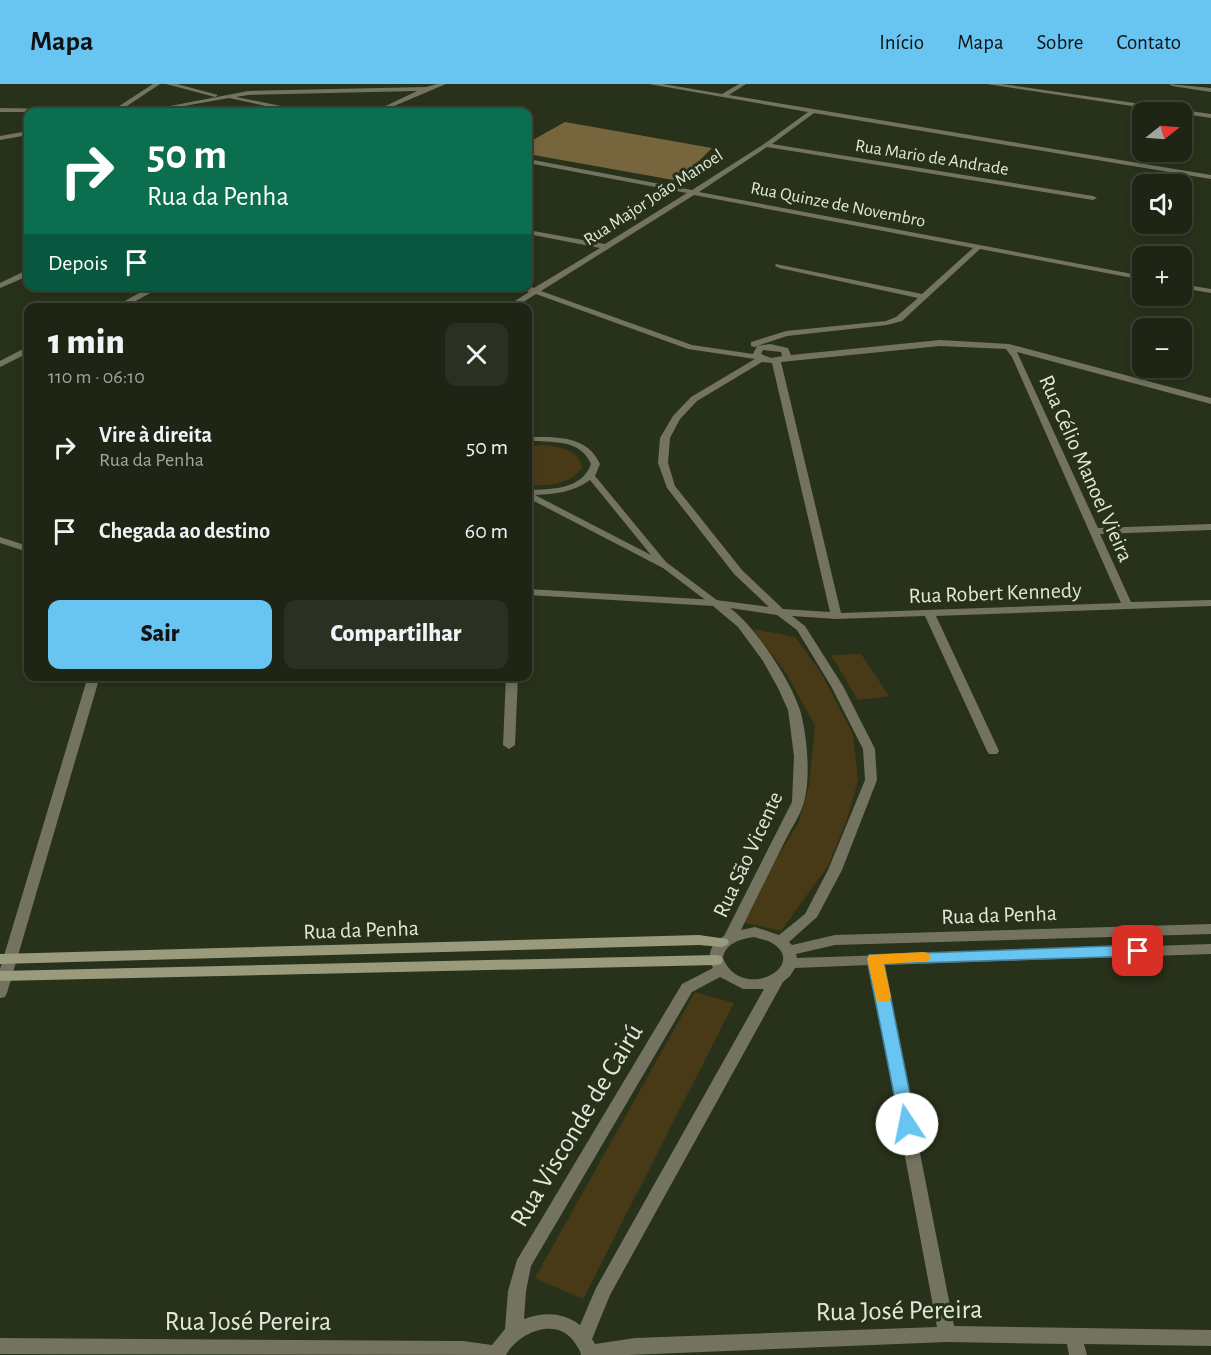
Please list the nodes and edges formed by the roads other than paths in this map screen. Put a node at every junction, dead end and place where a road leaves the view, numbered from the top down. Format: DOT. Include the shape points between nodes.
graph roads {
  1 [pos="157,84"];
  2 [pos="170,84"];
  3 [pos="443,84"];
  4 [pos="652,84"];
  5 [pos="743,84"];
  6 [pos="990,84"];
  7 [pos="1172,84"];
  8 [pos="426,89"];
  9 [pos="1211,90"];
  10 [pos="221,96"];
  11 [pos="723,96"];
  12 [pos="120,108"];
  13 [pos="162,108"];
  14 [pos="281,108"];
  15 [pos="385,108"];
  16 [pos="0,110"];
  17 [pos="24,110"];
  18 [pos="813,111"];
  19 [pos="1211,116"];
  20 [pos="24,134"];
  21 [pos="0,138"];
  22 [pos="766,145"];
  23 [pos="532,162"];
  24 [pos="1211,177"];
  25 [pos="694,192"];
  26 [pos="1093,198"];
  27 [pos="532,233"];
  28 [pos="979,246"];
  29 [pos="608,247"];
  30 [pos="779,267"];
  31 [pos="24,275"];
  32 [pos="1132,276"];
  33 [pos="0,286"];
  34 [pos="1192,288"];
  35 [pos="149,291"];
  36 [pos="534,291"];
  37 [pos="1211,291"];
  38 [pos="922,296"];
  39 [pos="126,303"];
  40 [pos="516,303"];
  41 [pos="786,334"];
  42 [pos="753,344"];
  43 [pos="1009,347"];
  44 [pos="777,348"];
  45 [pos="728,351"];
  46 [pos="24,352"];
  47 [pos="823,353"];
  48 [pos="759,358"];
  49 [pos="780,360"];
  50 [pos="0,364"];
  51 [pos="1211,401"];
  52 [pos="532,439"];
  53 [pos="592,477"];
  54 [pos="532,494"];
  55 [pos="532,496"];
  56 [pos="1211,527"];
  57 [pos="1094,531"];
  58 [pos="0,540"];
  59 [pos="24,548"];
  60 [pos="666,566"];
  61 [pos="532,592"];
  62 [pos="715,603"];
  63 [pos="1211,603"];
  64 [pos="1128,607"];
  65 [pos="780,612"];
  66 [pos="929,613"];
  67 [pos="836,616"];
  68 [pos="92,681"];
  69 [pos="512,681"];
  70 [pos="509,745"];
  71 [pos="993,751"];
  72 [pos="1211,929"];
  73 [pos="727,939"];
  74 [pos="1211,949"];
  75 [pos="787,952"];
  76 [pos="875,959"];
  77 [pos="6,960"];
  78 [pos="719,965"];
  79 [pos="3,976"];
  80 [pos="776,981"];
  81 [pos="0,993"];
  82 [pos="514,1330"];
  83 [pos="947,1334"];
  84 [pos="1074,1337"];
  85 [pos="1211,1338"];
  86 [pos="0,1346"];
  87 [pos="587,1349"];
  88 [pos="496,1354"];
  89 [pos="1078,1355"];
  1 -- 12 [label="street"];
  2 -- 10 [label="street"];
  3 -- 8 [label="street"];
  4 -- 11 [label="street"];
  5 -- 11 [label="street"];
  6 -- 19 [label="street"];
  7 -- 9 [label="street"];
  8 -- 10 [label="street"];
  8 -- 15 [label="street"];
  10 -- 13 [label="street"];
  10 -- 14 [label="street"];
  11 -- 18 [label="street"];
  16 -- 17 [label="street"];
  18 -- 22 [label="street, Rua Major João Manoel"];
  18 -- 24 [label="street"];
  20 -- 21 [label="street"];
  22 -- 25 [label="street, Rua Major João Manoel"];
  22 -- 26 [label="street, Rua Mario de Andrade"];
  23 -- 25 [label="street, Rua Quinze de Novembro"];
  25 -- 28 [label="street, Rua Quinze de Novembro"];
  25 -- 29 [label="street, Rua Major João Manoel"];
  27 -- 29 [label="street"];
  28 -- 32 [label="street, Rua Quinze de Novembro"];
  28 -- 38 [label="street"];
  29 -- 36 [label="street, Rua Major João Manoel"];
  30 -- 38 [label="street"];
  31 -- 33 [label="street"];
  34 -- 37 [label="street"];
  35 -- 39 [label="street"];
  36 -- 40 [label="street, Rua Major João Manoel"];
  36 -- 45 [label="street" via="691,347"];
  38 -- 41 [label="street" via="899,319 886,323"];
  41 -- 42 [label="street"];
  41 -- 44 [label="street"];
  42 -- 44 [label="street"];
  42 -- 45 [label="street"];
  43 -- 47 [label="street" via="940,343"];
  43 -- 51 [label="street"];
  43 -- 57 [label="street, Rua Célio Manoel Vieira"];
  44 -- 47 [label="street"];
  44 -- 48 [label="street" via="757,350"];
  44 -- 49 [label="street" via="788,354"];
  45 -- 48 [label="street"];
  46 -- 50 [label="street"];
  47 -- 49 [label="street"];
  48 -- 49 [label="street"];
  48 -- 65 [label="street" via="694,399 676,418 666,438 663,463 670,486 738,572"];
  49 -- 67 [label="street"];
  52 -- 53 [label="lane" via="560,440 589,451 596,459"];
  53 -- 54 [label="lane" via="563,491"];
  53 -- 60 [label="lane"];
  55 -- 60 [label="lane"];
  56 -- 57 [label="street"];
  57 -- 64 [label="street, Rua Célio Manoel Vieira"];
  58 -- 59 [label="street"];
  60 -- 62 [label="lane"];
  61 -- 62 [label="street, Rua Robert Kennedy"];
  62 -- 65 [label="street, Rua Robert Kennedy"];
  62 -- 73 [label="street, Rua São Vicente" via="736,618 777,676 794,709 800,763 798,802"];
  63 -- 64 [label="street, Rua Robert Kennedy"];
  64 -- 66 [label="street, Rua Robert Kennedy"];
  65 -- 67 [label="street, Rua Robert Kennedy"];
  65 -- 75 [label="street" via="801,628 848,705 869,749 871,780 835,870"];
  66 -- 67 [label="street, Rua Robert Kennedy"];
  66 -- 71 [label="street"];
  68 -- 77 [label="street"];
  69 -- 70 [label="street"];
  72 -- 75 [label="street, Rua da Penha" via="835,940"];
  73 -- 75 [label="street" via="755,932"];
  73 -- 77 [label="street, Rua da Penha"];
  73 -- 78 [label="street" via="717,950"];
  74 -- 76 [label="street, Rua da Penha"];
  75 -- 76 [label="street, Rua da Penha"];
  75 -- 80 [label="street" via="787,973"];
  76 -- 83 [label="street"];
  77 -- 79 [label="street"];
  78 -- 79 [label="street, Rua da Penha"];
  78 -- 80 [label="street" via="731,979 745,984"];
  78 -- 82 [label="street, Rua Visconde de Cairú" via="687,988 523,1266"];
  79 -- 81 [label="street"];
  80 -- 87 [label="street" via="602,1293"];
  82 -- 87 [label="street" via="527,1323 558,1323 572,1329"];
  82 -- 88 [label="street" via="502,1340"];
  83 -- 84 [label="street, Rua José Pereira"];
  83 -- 87 [label="street, Rua José Pereira"];
  84 -- 85 [label="street, Rua José Pereira"];
  84 -- 89 [label="street"];
  86 -- 88 [label="street, Rua José Pereira" via="463,1349"];
}
